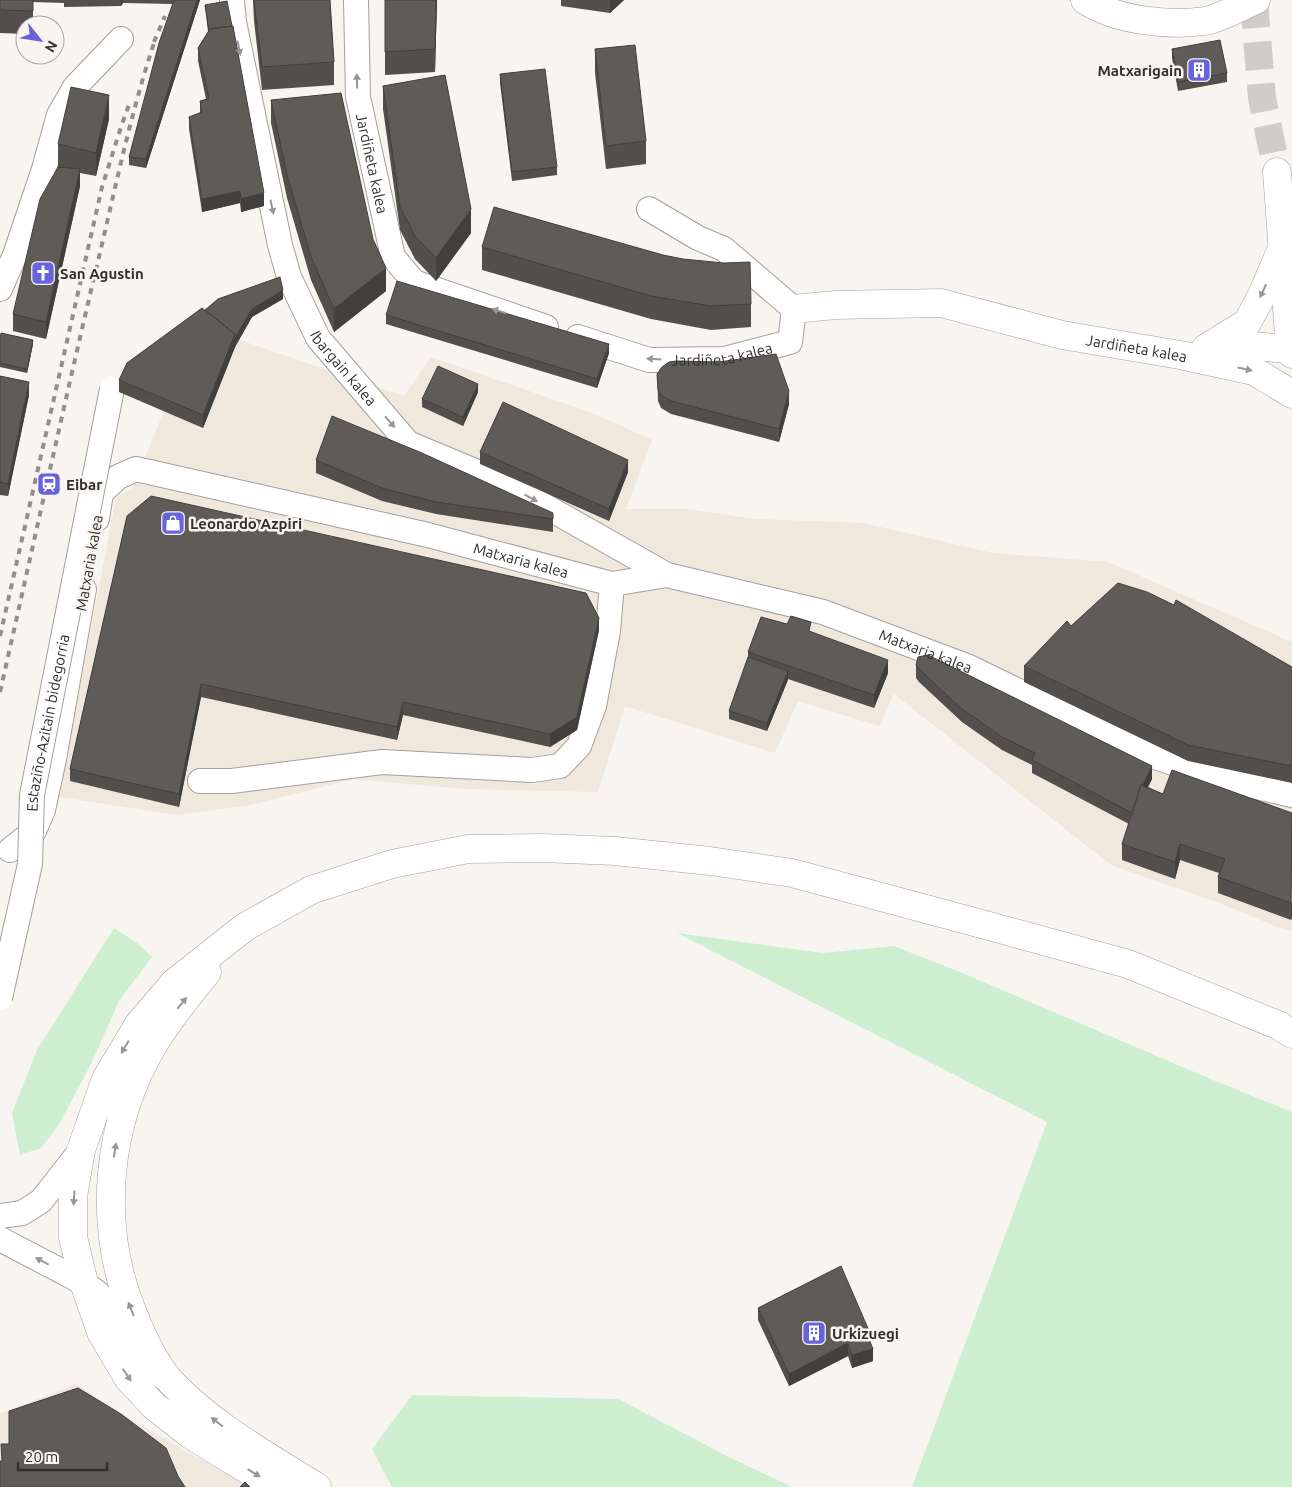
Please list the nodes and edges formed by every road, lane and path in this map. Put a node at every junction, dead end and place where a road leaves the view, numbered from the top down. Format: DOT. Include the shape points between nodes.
graph roads {
  1 [pos="232,0"];
  2 [pos="356,0"];
  3 [pos="1085,0"];
  4 [pos="1256,0"];
  5 [pos="121,39"];
  6 [pos="1277,172"];
  7 [pos="649,209"];
  8 [pos="1287,238"];
  9 [pos="0,289"];
  10 [pos="794,309"];
  11 [pos="1206,348"];
  12 [pos="1291,351"];
  13 [pos="1180,356"];
  14 [pos="112,389"];
  15 [pos="1292,394"];
  16 [pos="667,575"];
  17 [pos="612,584"];
  18 [pos="200,781"];
  19 [pos="1292,795"];
  20 [pos="10,850"];
  21 [pos="245,927"];
  22 [pos="0,998"];
  23 [pos="1292,1034"];
  24 [pos="82,1150"];
  25 [pos="0,1216"];
  26 [pos="0,1239"];
  27 [pos="84,1283"];
  28 [pos="171,1382"];
  29 [pos="276,1487"];
  30 [pos="317,1487"];
  1 -- 16 [label="street, Ibargain kalea, one-way" via="280,244 289,277 318,338 408,443 506,484"];
  10 -- 2 [label="street, Jardiñeta kalea, one-way" via="790,342 724,359 648,360 414,282 393,257 358,98"];
  3 -- 4 [label="main road" via="1123,16 1157,22 1207,21"];
  5 -- 9 [label="street" via="75,87 59,115 44,170"];
  6 -- 8 [label="main road"];
  7 -- 10 [label="street" via="698,238 724,249"];
  8 -- 11 [label="main road, one-way" via="1247,323"];
  8 -- 12 [label="main road"];
  10 -- 13 [label="main road, Jardiñeta kalea" via="941,303 1062,335"];
  11 -- 12 [label="main road" via="1252,346"];
  11 -- 13 [label="main road"];
  13 -- 15 [label="main road, Jardiñeta kalea, one-way" via="1254,371"];
  14 -- 22 [label="street, Estaziño-Azitain bidegorria, bridge" via="32,795 30,864"];
  16 -- 17 [label="street, Matxaria kalea"];
  16 -- 19 [label="street, Matxaria kalea" via="823,612 968,667 1152,756 1222,779"];
  17 -- 18 [label="street" via="608,630 594,706 579,746 560,766 532,770 382,762 232,782"];
  17 -- 20 [label="street, Matxaria kalea" via="428,534 136,469 118,477 101,493 43,810 34,831"];
  21 -- 23 [label="main road" via="311,890 392,864 468,849 615,851 792,873 978,922 1128,964 1280,1026"];
  21 -- 24 [label="main road, one-way" via="174,983 139,1024 106,1079"];
  28 -- 21 [label="main road, one-way" via="144,1341 122,1287 112,1235 110,1182 124,1112 154,1043 178,1007"];
  24 -- 25 [label="street" via="41,1201 22,1213"];
  24 -- 27 [label="main road, one-way" via="73,1196 73,1237"];
  27 -- 26 [label="street, one-way"];
  27 -- 28 [label="street" via="98,1293 123,1337 142,1362"];
  27 -- 29 [label="main road, one-way" via="101,1332 128,1378 154,1406 191,1435"];
  30 -- 28 [label="main road, one-way" via="238,1438 199,1409"];
}
